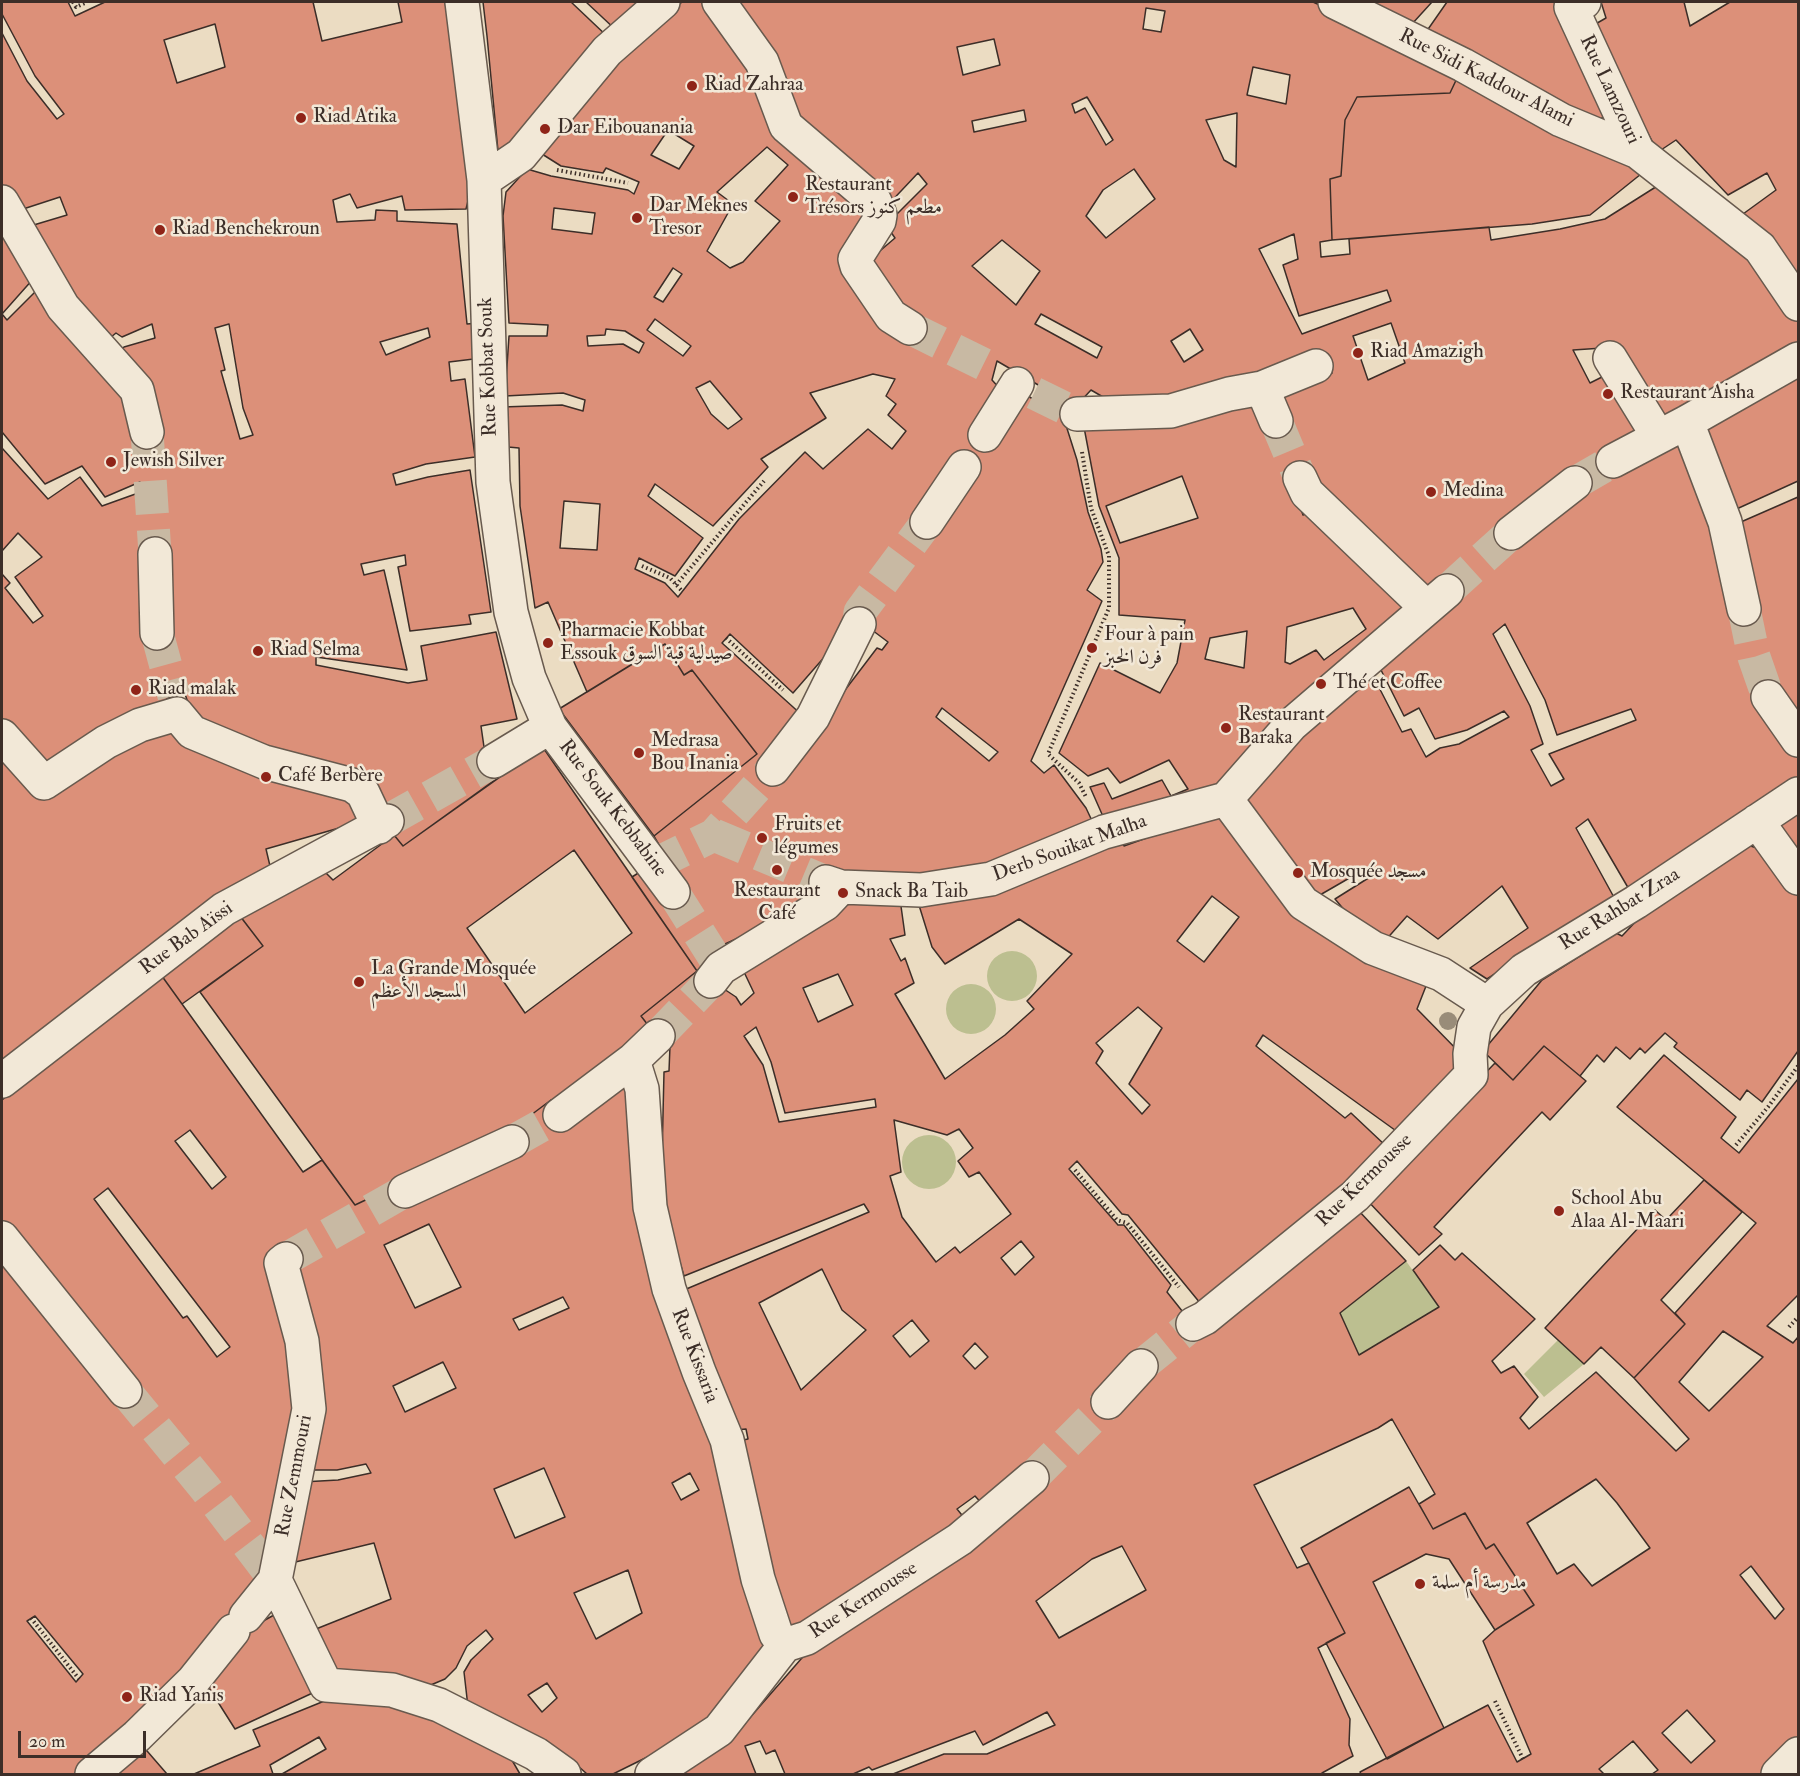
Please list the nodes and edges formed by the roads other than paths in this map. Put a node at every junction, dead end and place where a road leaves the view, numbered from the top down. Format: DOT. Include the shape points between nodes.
graph roads {
  1 [pos="462,2"];
  2 [pos="663,2"];
  3 [pos="719,2"];
  4 [pos="1335,2"];
  5 [pos="1584,2"];
  6 [pos="1638,152"];
  7 [pos="484,180"];
  8 [pos="2,202"];
  9 [pos="1798,304"];
  10 [pos="910,328"];
  11 [pos="1610,358"];
  12 [pos="1798,359"];
  13 [pos="1316,366"];
  14 [pos="1015,382"];
  15 [pos="1262,388"];
  16 [pos="1077,414"];
  17 [pos="1276,421"];
  18 [pos="1687,422"];
  19 [pos="147,432"];
  20 [pos="985,435"];
  21 [pos="1658,436"];
  22 [pos="1613,461"];
  23 [pos="964,467"];
  24 [pos="1300,478"];
  25 [pos="1575,483"];
  26 [pos="927,522"];
  27 [pos="1511,533"];
  28 [pos="154,554"];
  29 [pos="1744,609"];
  30 [pos="859,624"];
  31 [pos="156,633"];
  32 [pos="1768,697"];
  33 [pos="550,726"];
  34 [pos="2,736"];
  35 [pos="1798,740"];
  36 [pos="494,761"];
  37 [pos="773,769"];
  38 [pos="1798,794"];
  39 [pos="1226,799"];
  40 [pos="1757,820"];
  41 [pos="1798,878"];
  42 [pos="673,892"];
  43 [pos="711,981"];
  44 [pos="1487,1004"];
  45 [pos="658,1036"];
  46 [pos="633,1060"];
  47 [pos="2,1081"];
  48 [pos="560,1114"];
  49 [pos="512,1142"];
  50 [pos="405,1191"];
  51 [pos="2,1238"];
  52 [pos="286,1258"];
  53 [pos="1199,1322"];
  54 [pos="1141,1366"];
  55 [pos="125,1391"];
  56 [pos="1108,1402"];
  57 [pos="1032,1478"];
  58 [pos="275,1580"];
  59 [pos="785,1645"];
  60 [pos="1798,1754"];
  61 [pos="92,1774"];
  62 [pos="564,1774"];
  63 [pos="652,1774"];
  64 [pos="1778,1774"];
  1 -- 7 [label="street, Rue Kobbat Souk"];
  2 -- 7 [label="street" via="607,51 520,155"];
  3 -- 10 [label="street" via="762,62 786,126 874,202 879,221 855,259 891,316"];
  4 -- 6 [label="street, Rue Sidi Kaddour Alami" via="1464,65 1561,120"];
  5 -- 6 [label="street, Rue Lamzouri" via="1571,7"];
  6 -- 9 [label="street" via="1760,248"];
  7 -- 33 [label="street, Rue Kobbat Souk" via="493,482 511,612 530,678"];
  8 -- 19 [label="street" via="63,307 137,390"];
  11 -- 21 [label="street"];
  12 -- 18 [label="street"];
  13 -- 15 [label="street"];
  14 -- 20 [label="street"];
  15 -- 16 [label="street" via="1171,411"];
  15 -- 17 [label="street"];
  18 -- 21 [label="street"];
  18 -- 29 [label="street" via="1725,522"];
  21 -- 22 [label="street"];
  23 -- 26 [label="street"];
  24 -- 39 [label="street" via="1307,493 1437,599 1291,725"];
  25 -- 27 [label="street"];
  28 -- 31 [label="street"];
  30 -- 37 [label="street" via="813,717"];
  32 -- 35 [label="street"];
  33 -- 36 [label="street"];
  33 -- 42 [label="street, Rue Souk Kebbabine"];
  34 -- 47 [label="street, Rue Bab Aïssi" via="44,783 106,742 176,705 192,732 264,762 352,785 363,793 383,824 224,909"];
  38 -- 40 [label="street, Rue Rahbat Zraa"];
  39 -- 43 [label="street, Derb Souikat Malha" via="1104,832 991,879 921,890 833,884 825,904 721,968"];
  39 -- 44 [label="street" via="1303,903 1373,948 1441,974"];
  40 -- 41 [label="street"];
  40 -- 44 [label="street, Rue Rahbat Zraa" via="1636,902 1524,970"];
  44 -- 53 [label="street, Rue Kermousse" via="1474,1027 1471,1075 1355,1196"];
  45 -- 46 [label="street"];
  46 -- 48 [label="street"];
  46 -- 59 [label="street, Rue Kissaria" via="642,1089 650,1207 669,1289 727,1440 758,1579 776,1634"];
  49 -- 50 [label="street"];
  51 -- 55 [label="street"];
  52 -- 58 [label="street, Rue Zemmouri" via="281,1263 302,1341 309,1408"];
  54 -- 56 [label="street"];
  57 -- 59 [label="street, Rue Kermousse" via="960,1539 807,1638"];
  58 -- 61 [label="street, Rue Zemmouri" via="193,1681"];
  58 -- 62 [label="street" via="326,1685 392,1690 439,1705 536,1754"];
  59 -- 63 [label="street, Rue Kermousse" via="719,1730"];
  60 -- 64 [label="street"];
}
